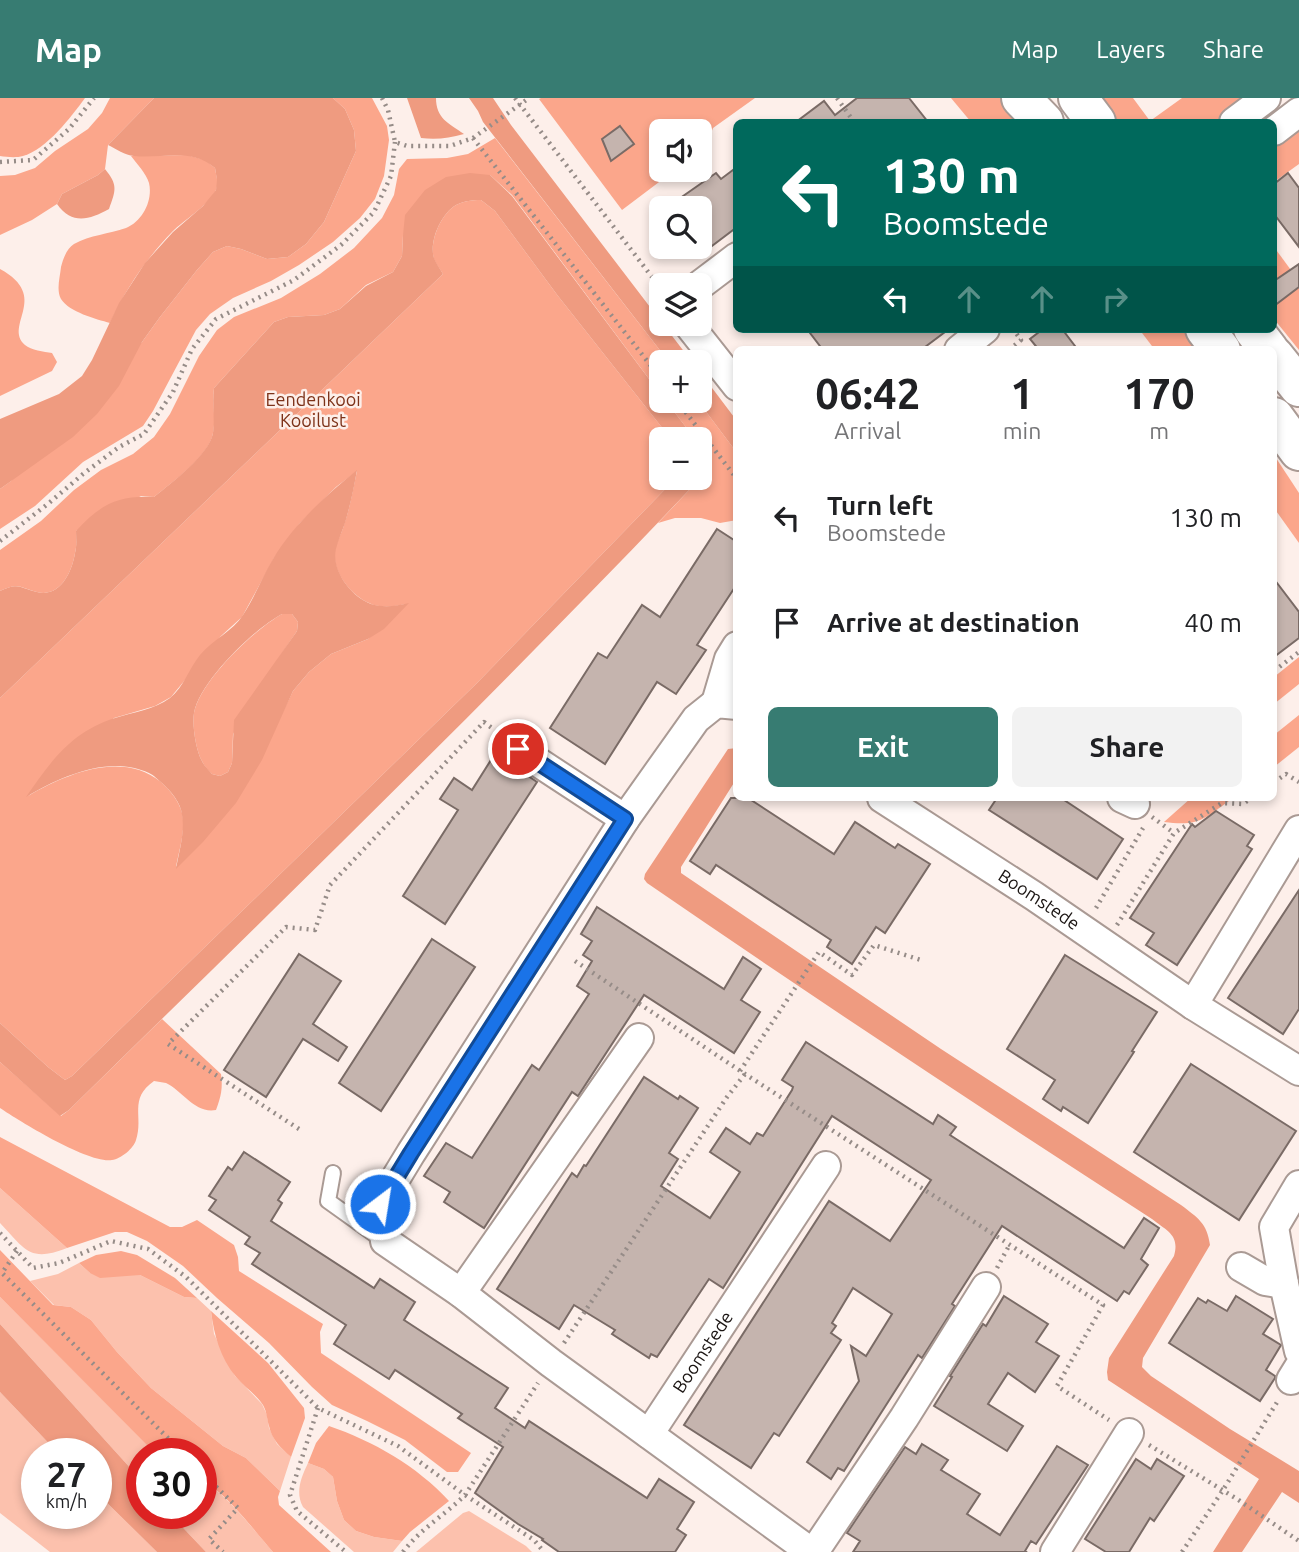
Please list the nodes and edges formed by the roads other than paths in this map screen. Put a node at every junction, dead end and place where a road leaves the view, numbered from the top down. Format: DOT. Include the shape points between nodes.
graph roads {
  1 [pos="1021,98"];
  2 [pos="1078,98"];
  3 [pos="1266,98"];
  4 [pos="1299,112"];
  5 [pos="1041,119"];
  6 [pos="1094,119"];
  7 [pos="1238,119"];
  8 [pos="1277,129"];
  9 [pos="733,260"];
  10 [pos="712,276"];
  11 [pos="980,333"];
  12 [pos="697,336"];
  13 [pos="964,346"];
  14 [pos="1277,360"];
  15 [pos="733,381"];
  16 [pos="1299,387"];
  17 [pos="1277,421"];
  18 [pos="1299,451"];
  19 [pos="733,652"];
  20 [pos="726,704"];
  21 [pos="518,749"];
  22 [pos="887,801"];
  23 [pos="625,819"];
  24 [pos="1299,830"];
  25 [pos="1193,1005"];
  26 [pos="639,1038"];
  27 [pos="1299,1071"];
  28 [pos="826,1166"];
  29 [pos="333,1173"];
  30 [pos="1299,1185"];
  31 [pos="385,1241"];
  32 [pos="1241,1267"];
  33 [pos="1284,1283"];
  34 [pos="986,1287"];
  35 [pos="461,1293"];
  36 [pos="1299,1350"];
  37 [pos="1129,1433"];
  38 [pos="649,1434"];
  39 [pos="813,1552"];
  40 [pos="1055,1552"];
  1 -- 5 [label="main road"];
  2 -- 6 [label="main road"];
  3 -- 7 [label="street"];
  4 -- 8 [label="street"];
  9 -- 10 [label="street"];
  11 -- 13 [label="street"];
  12 -- 15 [label="street"];
  14 -- 16 [label="main road"];
  17 -- 18 [label="main road"];
  19 -- 20 [label="street"];
  20 -- 23 [label="street" via="696,719"];
  21 -- 23 [label="street"];
  22 -- 25 [label="street, Boomstede"];
  23 -- 31 [label="street" via="380,1204"];
  24 -- 25 [label="street"];
  25 -- 27 [label="street, Boomstede"];
  26 -- 35 [label="street"];
  28 -- 38 [label="street, Boomstede"];
  29 -- 31 [label="lane" via="328,1200"];
  30 -- 33 [label="street" via="1274,1227"];
  31 -- 35 [label="street"];
  32 -- 33 [label="street" via="1265,1281"];
  33 -- 36 [label="street"];
  34 -- 39 [label="street"];
  35 -- 38 [label="street"];
  37 -- 40 [label="street"];
  38 -- 39 [label="street"];
}
